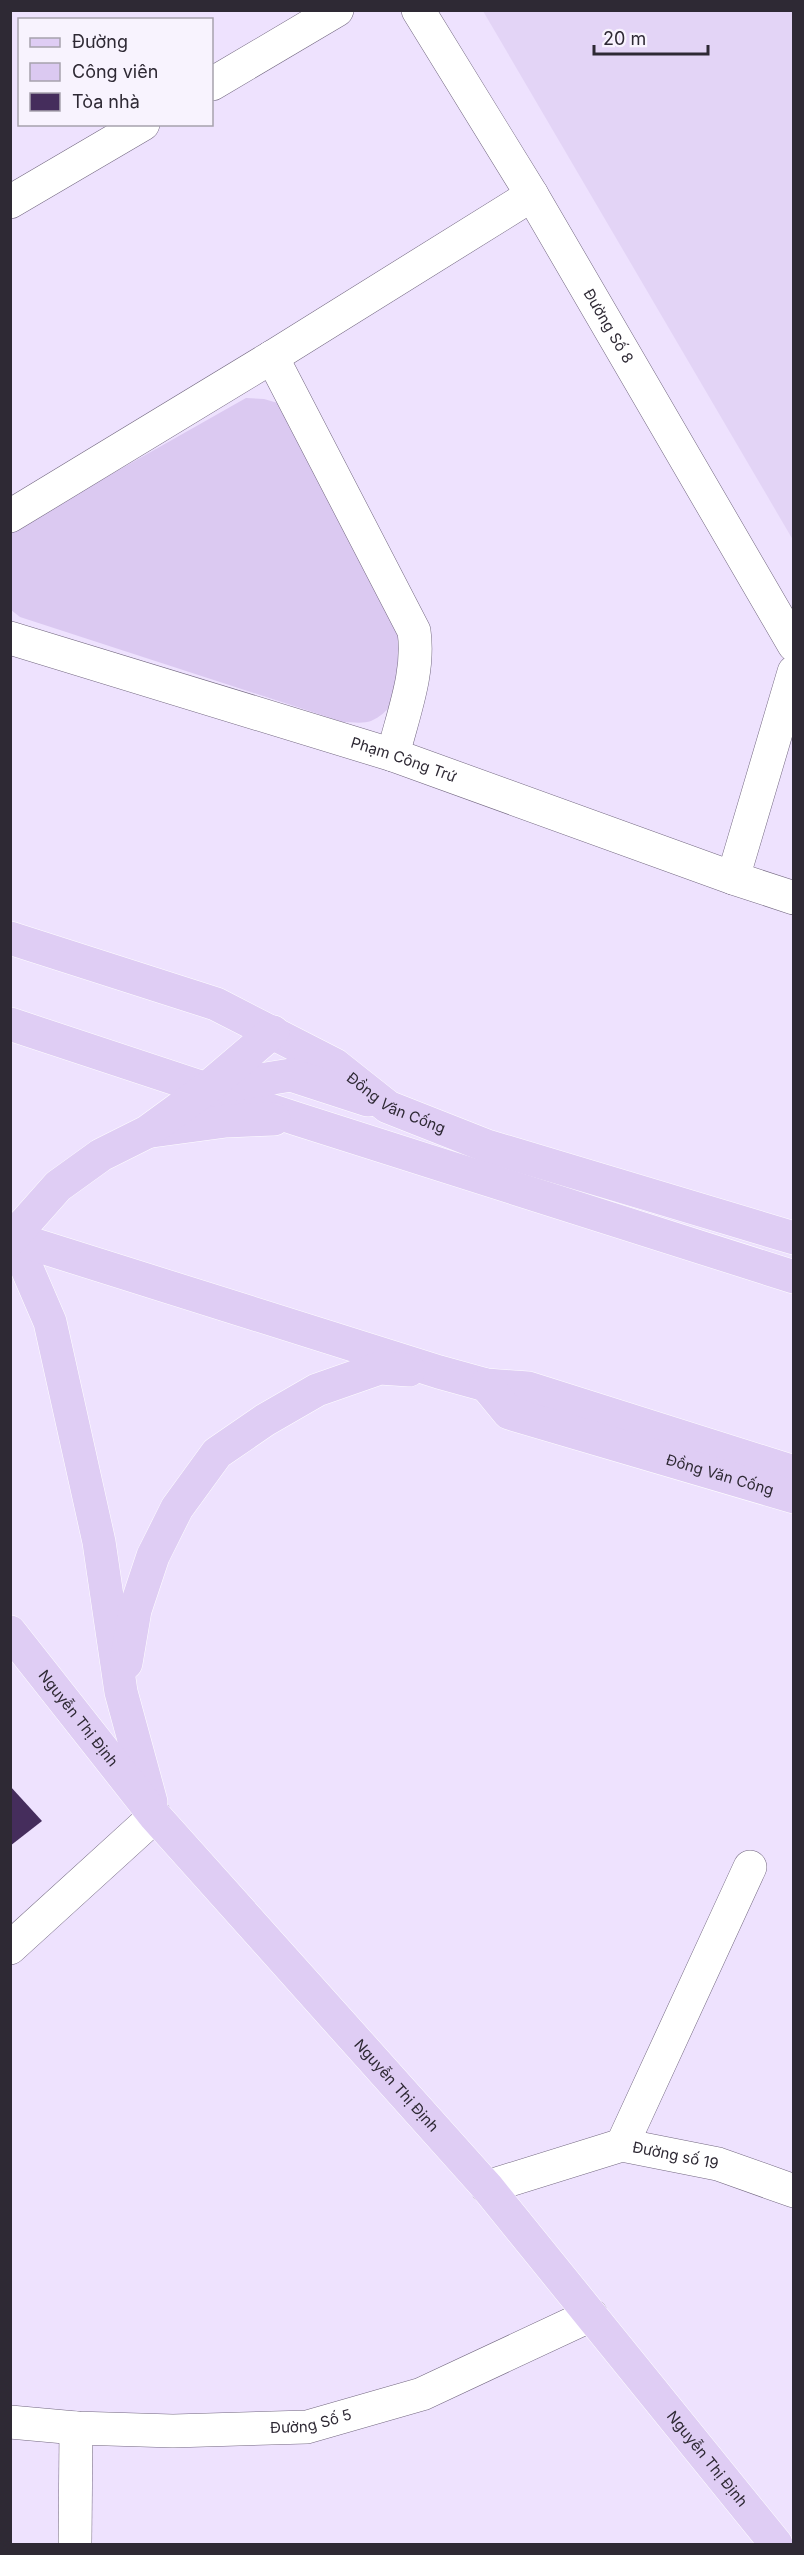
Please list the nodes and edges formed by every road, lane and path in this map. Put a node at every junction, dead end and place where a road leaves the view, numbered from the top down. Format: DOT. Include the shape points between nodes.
graph roads {
  1 [pos="337,10"];
  2 [pos="418,10"];
  3 [pos="213,83"];
  4 [pos="139,126"];
  5 [pos="532,195"];
  6 [pos="10,202"];
  7 [pos="272,357"];
  8 [pos="10,516"];
  9 [pos="10,638"];
  10 [pos="794,645"];
  11 [pos="794,672"];
  12 [pos="393,755"];
  13 [pos="733,878"];
  14 [pos="794,898"];
  15 [pos="10,938"];
  16 [pos="10,1024"];
  17 [pos="273,1032"];
  18 [pos="206,1089"];
  19 [pos="388,1107"];
  20 [pos="297,1119"];
  21 [pos="147,1132"];
  22 [pos="487,1146"];
  23 [pos="479,1177"];
  24 [pos="11,1236"];
  25 [pos="794,1238"];
  26 [pos="794,1276"];
  27 [pos="439,1372"];
  28 [pos="486,1385"];
  29 [pos="794,1472"];
  30 [pos="794,1497"];
  31 [pos="13,1630"];
  32 [pos="121,1692"];
  33 [pos="155,1816"];
  34 [pos="750,1866"];
  35 [pos="10,1948"];
  36 [pos="622,2145"];
  37 [pos="488,2187"];
  38 [pos="794,2191"];
  39 [pos="591,2314"];
  40 [pos="10,2422"];
  41 [pos="76,2428"];
  42 [pos="75,2544"];
  43 [pos="776,2544"];
  1 -- 3 [label="street"];
  2 -- 5 [label="street, Đường Số 8"];
  4 -- 6 [label="street"];
  5 -- 7 [label="street"];
  5 -- 10 [label="street, Đường Số 8"];
  7 -- 8 [label="street"];
  7 -- 12 [label="street" via="414,631 414,674"];
  9 -- 12 [label="street, Phạm Công Trứ"];
  11 -- 13 [label="street"];
  12 -- 13 [label="street, Phạm Công Trứ"];
  13 -- 14 [label="street, Phạm Công Trứ"];
  15 -- 17 [label="main road, Đồng Văn Cống" via="216,1004"];
  16 -- 18 [label="main road"];
  17 -- 18 [label="main road"];
  17 -- 19 [label="main road, Đồng Văn Cống" via="335,1065"];
  18 -- 19 [label="main road" via="291,1076"];
  18 -- 20 [label="main road"];
  18 -- 21 [label="main road"];
  19 -- 22 [label="main road, Đồng Văn Cống"];
  20 -- 21 [label="main road" via="226,1121"];
  20 -- 23 [label="main road"];
  21 -- 24 [label="main road" via="101,1155 58,1186"];
  22 -- 23 [label="main road"];
  22 -- 25 [label="main road, Đồng Văn Cống"];
  23 -- 26 [label="main road"];
  24 -- 27 [label="main road, Đồng Văn Cống"];
  24 -- 32 [label="main road" via="50,1322 99,1542"];
  27 -- 28 [label="main road, Đồng Văn Cống"];
  27 -- 32 [label="main road" via="380,1368 317,1390 217,1453 177,1508 153,1556 135,1610"];
  28 -- 29 [label="main road, Đồng Văn Cống" via="528,1388"];
  28 -- 30 [label="main road, Đồng Văn Cống" via="509,1413"];
  31 -- 33 [label="main road, Nguyễn Thị Định"];
  32 -- 33 [label="main road"];
  33 -- 35 [label="street"];
  33 -- 37 [label="main road, Nguyễn Thị Định"];
  34 -- 36 [label="street"];
  36 -- 37 [label="street, Đường số 19"];
  36 -- 38 [label="street, Đường số 19" via="718,2164"];
  37 -- 39 [label="main road, Nguyễn Thị Định"];
  39 -- 41 [label="street, Đường Số 5" via="422,2394 307,2427 173,2431"];
  39 -- 43 [label="main road, Nguyễn Thị Định"];
  40 -- 41 [label="street, Đường Số 5"];
  41 -- 42 [label="street"];
}
